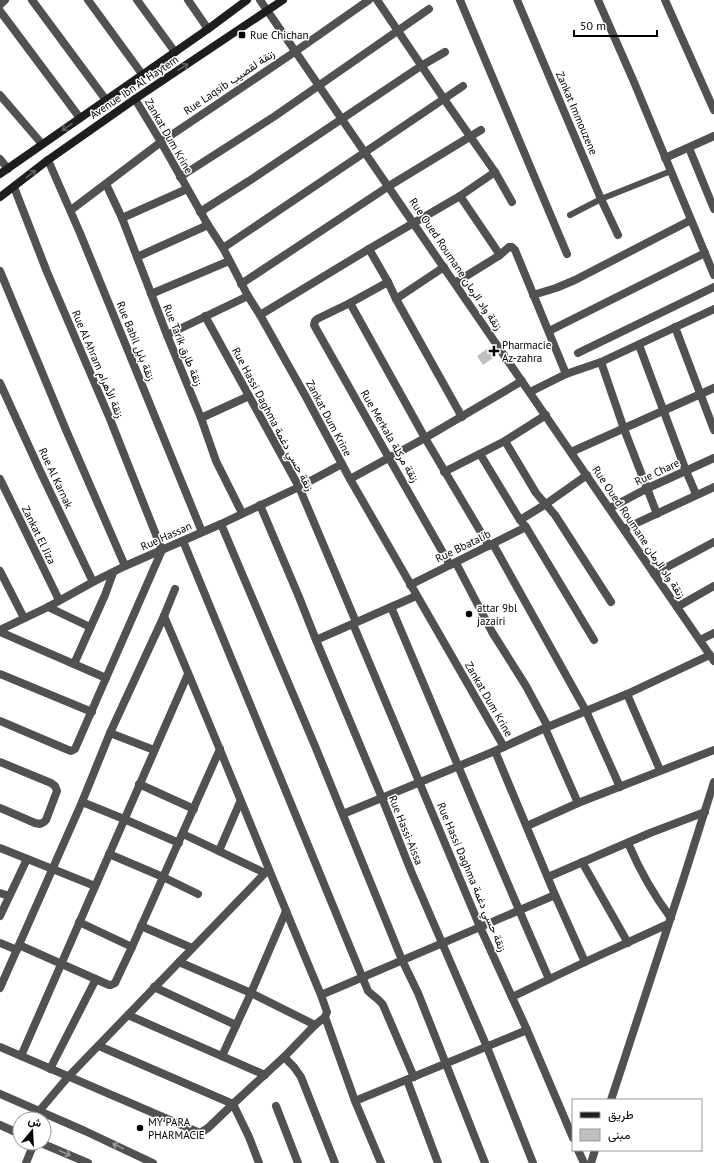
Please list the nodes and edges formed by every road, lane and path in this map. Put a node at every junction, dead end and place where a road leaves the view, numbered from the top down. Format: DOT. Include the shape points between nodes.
graph roads {
  1 [pos="5,0"];
  2 [pos="32,0"];
  3 [pos="88,0"];
  4 [pos="137,0"];
  5 [pos="188,0"];
  6 [pos="247,0"];
  7 [pos="260,0"];
  8 [pos="283,0"];
  9 [pos="369,0"];
  10 [pos="376,0"];
  11 [pos="460,0"];
  12 [pos="517,0"];
  13 [pos="598,0"];
  14 [pos="665,0"];
  15 [pos="0,5"];
  16 [pos="429,9"];
  17 [pos="268,10"];
  18 [pos="0,12"];
  19 [pos="208,29"];
  20 [pos="398,31"];
  21 [pos="296,51"];
  22 [pos="175,52"];
  23 [pos="445,52"];
  24 [pos="421,66"];
  25 [pos="142,74"];
  26 [pos="319,85"];
  27 [pos="463,86"];
  28 [pos="0,95"];
  29 [pos="135,99"];
  30 [pos="444,99"];
  31 [pos="106,100"];
  32 [pos="714,110"];
  33 [pos="80,118"];
  34 [pos="342,119"];
  35 [pos="481,130"];
  36 [pos="471,136"];
  37 [pos="714,136"];
  38 [pos="161,142"];
  39 [pos="42,144"];
  40 [pos="689,148"];
  41 [pos="365,152"];
  42 [pos="666,158"];
  43 [pos="0,159"];
  44 [pos="48,160"];
  45 [pos="8,169"];
  46 [pos="671,171"];
  47 [pos="495,172"];
  48 [pos="0,174"];
  49 [pos="180,177"];
  50 [pos="106,184"];
  51 [pos="388,186"];
  52 [pos="14,187"];
  53 [pos="187,189"];
  54 [pos="460,196"];
  55 [pos="0,197"];
  56 [pos="601,199"];
  57 [pos="512,202"];
  58 [pos="714,209"];
  59 [pos="71,210"];
  60 [pos="200,212"];
  61 [pos="570,215"];
  62 [pos="122,218"];
  63 [pos="691,220"];
  64 [pos="414,223"];
  65 [pos="208,225"];
  66 [pos="618,235"];
  67 [pos="223,248"];
  68 [pos="369,249"];
  69 [pos="705,253"];
  70 [pos="567,254"];
  71 [pos="500,255"];
  72 [pos="138,257"];
  73 [pos="229,261"];
  74 [pos="444,268"];
  75 [pos="0,271"];
  76 [pos="714,275"];
  77 [pos="388,282"];
  78 [pos="455,283"];
  79 [pos="241,284"];
  80 [pos="714,287"];
  81 [pos="151,294"];
  82 [pos="533,295"];
  83 [pos="248,296"];
  84 [pos="396,299"];
  85 [pos="350,304"];
  86 [pos="714,311"];
  87 [pos="260,315"];
  88 [pos="205,316"];
  89 [pos="675,328"];
  90 [pos="549,331"];
  91 [pos="167,335"];
  92 [pos="639,345"];
  93 [pos="578,353"];
  94 [pos="601,362"];
  95 [pos="566,374"];
  96 [pos="522,381"];
  97 [pos="0,382"];
  98 [pos="714,388"];
  99 [pos="530,392"];
  100 [pos="701,395"];
  101 [pos="249,396"];
  102 [pos="664,410"];
  103 [pos="546,415"];
  104 [pos="462,416"];
  105 [pos="201,418"];
  106 [pos="624,429"];
  107 [pos="714,430"];
  108 [pos="425,438"];
  109 [pos="505,441"];
  110 [pos="571,452"];
  111 [pos="480,454"];
  112 [pos="389,458"];
  113 [pos="714,458"];
  114 [pos="342,464"];
  115 [pos="686,471"];
  116 [pos="444,472"];
  117 [pos="587,475"];
  118 [pos="0,479"];
  119 [pos="350,479"];
  120 [pos="299,487"];
  121 [pos="714,487"];
  122 [pos="648,488"];
  123 [pos="696,494"];
  124 [pos="546,504"];
  125 [pos="260,505"];
  126 [pos="610,508"];
  127 [pos="242,513"];
  128 [pos="658,514"];
  129 [pos="520,520"];
  130 [pos="221,524"];
  131 [pos="526,527"];
  132 [pos="624,529"];
  133 [pos="202,532"];
  134 [pos="183,541"];
  135 [pos="714,542"];
  136 [pos="491,545"];
  137 [pos="162,550"];
  138 [pos="453,564"];
  139 [pos="125,566"];
  140 [pos="0,571"];
  141 [pos="114,573"];
  142 [pos="654,574"];
  143 [pos="93,582"];
  144 [pos="410,585"];
  145 [pos="714,586"];
  146 [pos="175,589"];
  147 [pos="416,596"];
  148 [pos="59,600"];
  149 [pos="612,602"];
  150 [pos="677,606"];
  151 [pos="48,607"];
  152 [pos="391,608"];
  153 [pos="164,616"];
  154 [pos="24,618"];
  155 [pos="354,623"];
  156 [pos="90,627"];
  157 [pos="0,631"];
  158 [pos="714,633"];
  159 [pos="316,640"];
  160 [pos="594,640"];
  161 [pos="700,640"];
  162 [pos="712,658"];
  163 [pos="74,664"];
  164 [pos="0,674"];
  165 [pos="188,674"];
  166 [pos="106,678"];
  167 [pos="627,694"];
  168 [pos="586,711"];
  169 [pos="92,712"];
  170 [pos="0,721"];
  171 [pos="546,728"];
  172 [pos="110,733"];
  173 [pos="504,747"];
  174 [pos="220,749"];
  175 [pos="154,750"];
  176 [pos="714,750"];
  177 [pos="495,751"];
  178 [pos="0,762"];
  179 [pos="458,766"];
  180 [pos="660,770"];
  181 [pos="420,782"];
  182 [pos="714,782"];
  183 [pos="139,784"];
  184 [pos="620,787"];
  185 [pos="382,798"];
  186 [pos="82,802"];
  187 [pos="240,802"];
  188 [pos="578,803"];
  189 [pos="0,808"];
  190 [pos="194,809"];
  191 [pos="705,812"];
  192 [pos="343,814"];
  193 [pos="124,819"];
  194 [pos="527,826"];
  195 [pos="183,834"];
  196 [pos="628,842"];
  197 [pos="178,844"];
  198 [pos="0,848"];
  199 [pos="219,850"];
  200 [pos="109,854"];
  201 [pos="27,859"];
  202 [pos="582,862"];
  203 [pos="52,869"];
  204 [pos="267,871"];
  205 [pos="163,877"];
  206 [pos="548,877"];
  207 [pos="95,886"];
  208 [pos="0,893"];
  209 [pos="198,894"];
  210 [pos="555,895"];
  211 [pos="9,896"];
  212 [pos="286,911"];
  213 [pos="519,911"];
  214 [pos="0,916"];
  215 [pos="669,921"];
  216 [pos="80,922"];
  217 [pos="141,926"];
  218 [pos="480,927"];
  219 [pos="0,943"];
  220 [pos="628,943"];
  221 [pos="442,944"];
  222 [pos="18,947"];
  223 [pos="132,947"];
  224 [pos="192,948"];
  225 [pos="402,960"];
  226 [pos="179,962"];
  227 [pos="585,962"];
  228 [pos="62,963"];
  229 [pos="363,978"];
  230 [pos="96,979"];
  231 [pos="549,979"];
  232 [pos="154,987"];
  233 [pos="0,988"];
  234 [pos="251,993"];
  235 [pos="321,995"];
  236 [pos="512,997"];
  237 [pos="128,1015"];
  238 [pos="325,1017"];
  239 [pos="236,1025"];
  240 [pos="315,1025"];
  241 [pos="527,1030"];
  242 [pos="99,1046"];
  243 [pos="0,1047"];
  244 [pos="487,1047"];
  245 [pos="21,1056"];
  246 [pos="222,1056"];
  247 [pos="284,1057"];
  248 [pos="446,1064"];
  249 [pos="50,1069"];
  250 [pos="265,1075"];
  251 [pos="68,1077"];
  252 [pos="410,1078"];
  253 [pos="0,1094"];
  254 [pos="611,1099"];
  255 [pos="356,1101"];
  256 [pos="233,1104"];
  257 [pos="276,1106"];
  258 [pos="40,1110"];
  259 [pos="0,1125"];
  260 [pos="12,1130"];
  261 [pos="572,1136"];
  262 [pos="52,1148"];
  263 [pos="31,1151"];
  264 [pos="578,1151"];
  265 [pos="595,1151"];
  266 [pos="26,1163"];
  267 [pos="88,1163"];
  268 [pos="153,1163"];
  269 [pos="259,1163"];
  270 [pos="298,1163"];
  271 [pos="335,1163"];
  272 [pos="380,1163"];
  273 [pos="438,1163"];
  274 [pos="485,1163"];
  275 [pos="533,1163"];
  276 [pos="584,1163"];
  277 [pos="591,1163"];
  1 -- 15 [label="street"];
  2 -- 31 [label="street"];
  3 -- 25 [label="street"];
  4 -- 22 [label="street"];
  5 -- 19 [label="street"];
  6 -- 19 [label="main road, Avenue Ibn Al Haytem"];
  7 -- 17 [label="street, Rue Oued Roumane زنقة واد الرمان"];
  8 -- 17 [label="main road, Avenue Ibn Al Haytem"];
  9 -- 21 [label="street, Rue Laqsib زنقة لقصيب"];
  10 -- 20 [label="street"];
  11 -- 70 [label="street"];
  12 -- 56 [label="street, Zankat Immouzene"];
  13 -- 42 [label="street"];
  14 -- 32 [label="street"];
  16 -- 20 [label="street"];
  17 -- 21 [label="street, Rue Oued Roumane زنقة واد الرمان"];
  29 -- 17 [label="main road, Avenue Ibn Al Haytem, one-way"];
  18 -- 33 [label="street"];
  19 -- 22 [label="main road, Avenue Ibn Al Haytem"];
  20 -- 24 [label="street"];
  20 -- 26 [label="street"];
  21 -- 26 [label="street, Rue Oued Roumane زنقة واد الرمان"];
  21 -- 38 [label="street, Rue Laqsib زنقة لقصيب"];
  22 -- 25 [label="main road, Avenue Ibn Al Haytem"];
  23 -- 24 [label="street"];
  24 -- 30 [label="street"];
  24 -- 34 [label="street"];
  25 -- 31 [label="main road, Avenue Ibn Al Haytem"];
  26 -- 34 [label="street, Rue Oued Roumane زنقة واد الرمان"];
  26 -- 49 [label="street"];
  27 -- 30 [label="street"];
  28 -- 39 [label="street"];
  29 -- 38 [label="street, Zankat Dum Krine"];
  29 -- 44 [label="main road, Avenue Ibn Al Haytem"];
  30 -- 36 [label="street"];
  30 -- 41 [label="street"];
  31 -- 33 [label="main road, Avenue Ibn Al Haytem"];
  33 -- 39 [label="main road, Avenue Ibn Al Haytem, one-way"];
  34 -- 41 [label="street, Rue Oued Roumane زنقة واد الرمان"];
  34 -- 60 [label="street"];
  35 -- 36 [label="street"];
  36 -- 47 [label="street"];
  36 -- 51 [label="street"];
  37 -- 40 [label="street"];
  38 -- 49 [label="street, Zankat Dum Krine"];
  38 -- 50 [label="street, Rue Laqsib زنقة لقصيب"];
  39 -- 45 [label="main road, Avenue Ibn Al Haytem"];
  40 -- 42 [label="street"];
  40 -- 58 [label="street"];
  41 -- 51 [label="street, Rue Oued Roumane زنقة واد الرمان"];
  41 -- 67 [label="street"];
  42 -- 46 [label="street"];
  43 -- 45 [label="street"];
  52 -- 44 [label="main road, Avenue Ibn Al Haytem, one-way"];
  44 -- 59 [label="street, Rue Babil زنقة بابل"];
  45 -- 48 [label="main road, Avenue Ibn Al Haytem"];
  46 -- 56 [label="lane"];
  46 -- 63 [label="street"];
  47 -- 54 [label="street"];
  47 -- 57 [label="street"];
  49 -- 53 [label="street, Zankat Dum Krine"];
  50 -- 59 [label="street, Rue Laqsib زنقة لقصيب"];
  50 -- 62 [label="street, Rue Tarik زنقة طارق"];
  51 -- 64 [label="street, Rue Oued Roumane زنقة واد الرمان"];
  51 -- 79 [label="street"];
  52 -- 55 [label="main road, Avenue Ibn Al Haytem"];
  52 -- 137 [label="street, Rue Al Ahram زنقة الأهرام"];
  53 -- 60 [label="street, Zankat Dum Krine"];
  53 -- 62 [label="street"];
  54 -- 64 [label="street"];
  54 -- 71 [label="street"];
  56 -- 61 [label="lane"];
  56 -- 66 [label="street, Zankat Immouzene"];
  59 -- 133 [label="street, Rue Babil زنقة بابل"];
  60 -- 65 [label="street, Zankat Dum Krine"];
  62 -- 72 [label="street, Rue Tarik زنقة طارق"];
  63 -- 69 [label="street"];
  63 -- 82 [label="street" via="575,280"];
  64 -- 68 [label="street"];
  64 -- 74 [label="street, Rue Oued Roumane زنقة واد الرمان"];
  65 -- 67 [label="street, Zankat Dum Krine"];
  65 -- 72 [label="street"];
  67 -- 73 [label="street, Zankat Dum Krine"];
  68 -- 77 [label="street"];
  68 -- 87 [label="street"];
  69 -- 76 [label="street"];
  69 -- 90 [label="street"];
  71 -- 78 [label="street"];
  71 -- 82 [label="street" via="511,246 514,248"];
  72 -- 81 [label="street, Rue Tarik زنقة طارق"];
  73 -- 79 [label="street, Zankat Dum Krine"];
  73 -- 81 [label="street"];
  74 -- 78 [label="street, Rue Oued Roumane زنقة واد الرمان"];
  74 -- 84 [label="street"];
  75 -- 139 [label="street"];
  77 -- 84 [label="street"];
  77 -- 85 [label="street"];
  78 -- 96 [label="street, Rue Oued Roumane زنقة واد الرمان"];
  79 -- 83 [label="street, Zankat Dum Krine"];
  80 -- 93 [label="street"];
  81 -- 91 [label="street, Rue Tarik زنقة طارق"];
  82 -- 90 [label="street"];
  83 -- 87 [label="street, Zankat Dum Krine"];
  83 -- 88 [label="street"];
  84 -- 104 [label="street"];
  85 -- 108 [label="street"];
  85 -- 112 [label="street, Rue Merkala زنقة مركلة" via="317,319 315,327"];
  86 -- 89 [label="street"];
  87 -- 114 [label="street, Zankat Dum Krine"];
  88 -- 91 [label="street"];
  88 -- 101 [label="street, Rue Hassi Daghma زنقة حسي دغمة"];
  89 -- 92 [label="street"];
  89 -- 100 [label="street"];
  90 -- 95 [label="street"];
  91 -- 105 [label="street, Rue Tarik زنقة طارق"];
  92 -- 94 [label="street"];
  92 -- 102 [label="street"];
  94 -- 95 [label="street"];
  94 -- 106 [label="street"];
  95 -- 99 [label="street"];
  96 -- 99 [label="street, Rue Oued Roumane زنقة واد الرمان"];
  96 -- 104 [label="street"];
  97 -- 143 [label="street, Rue Al Karnak"];
  98 -- 100 [label="street"];
  99 -- 103 [label="street, Rue Oued Roumane زنقة واد الرمان"];
  100 -- 102 [label="street"];
  100 -- 107 [label="street"];
  101 -- 105 [label="street"];
  101 -- 120 [label="street, Rue Hassi Daghma زنقة حسي دغمة"];
  102 -- 106 [label="street"];
  102 -- 115 [label="street"];
  103 -- 109 [label="street"];
  103 -- 110 [label="street, Rue Oued Roumane زنقة واد الرمان"];
  104 -- 108 [label="street"];
  105 -- 127 [label="street, Rue Tarik زنقة طارق" via="219,469"];
  106 -- 110 [label="street"];
  106 -- 122 [label="street"];
  108 -- 112 [label="street"];
  108 -- 116 [label="street"];
  109 -- 111 [label="street"];
  109 -- 124 [label="street" via="536,493"];
  110 -- 117 [label="street, Rue Oued Roumane زنقة واد الرمان"];
  111 -- 116 [label="street"];
  111 -- 129 [label="street"];
  112 -- 119 [label="street"];
  112 -- 138 [label="street, Rue Merkala زنقة مركلة"];
  113 -- 115 [label="street, Rue Chare"];
  114 -- 119 [label="street, Zankat Dum Krine"];
  114 -- 120 [label="street, Rue Hassan"];
  115 -- 122 [label="street, Rue Chare"];
  115 -- 123 [label="street"];
  116 -- 136 [label="street"];
  117 -- 124 [label="street"];
  117 -- 126 [label="street, Rue Oued Roumane زنقة واد الرمان"];
  118 -- 148 [label="street, Zankat El Jiza"];
  119 -- 144 [label="street, Zankat Dum Krine"];
  120 -- 125 [label="street, Rue Hassan"];
  120 -- 155 [label="street, Rue Hassi Daghma زنقة حسي دغمة"];
  121 -- 123 [label="street"];
  122 -- 126 [label="street, Rue Chare"];
  122 -- 128 [label="street"];
  123 -- 128 [label="street"];
  124 -- 129 [label="street"];
  124 -- 149 [label="street"];
  125 -- 127 [label="street, Rue Hassan"];
  125 -- 159 [label="street, Rue Hassi-Aissa"];
  126 -- 132 [label="street, Rue Oued Roumane زنقة واد الرمان"];
  127 -- 130 [label="street, Rue Hassan"];
  128 -- 132 [label="street"];
  129 -- 131 [label="street"];
  130 -- 133 [label="street, Rue Hassan"];
  130 -- 192 [label="street"];
  131 -- 136 [label="street, Rue Bbatalib"];
  131 -- 160 [label="street"];
  132 -- 142 [label="street, Rue Oued Roumane زنقة واد الرمان"];
  133 -- 134 [label="street, Rue Hassan"];
  134 -- 137 [label="street, Rue Hassan"];
  134 -- 229 [label="street"];
  135 -- 142 [label="street"];
  136 -- 138 [label="street, Rue Bbatalib"];
  136 -- 168 [label="street"];
  137 -- 139 [label="street, Rue Hassan"];
  137 -- 166 [label="street"];
  138 -- 144 [label="street, Rue Bbatalib"];
  138 -- 171 [label="street, Rue Merkala زنقة مركلة" via="526,686"];
  139 -- 141 [label="street, Rue Hassan"];
  140 -- 154 [label="street"];
  141 -- 143 [label="street, Rue Hassan"];
  141 -- 156 [label="street"];
  142 -- 150 [label="street, Rue Oued Roumane زنقة واد الرمان"];
  143 -- 148 [label="street, Rue Hassan"];
  144 -- 147 [label="street, Zankat Dum Krine"];
  145 -- 150 [label="street"];
  146 -- 153 [label="street"];
  147 -- 152 [label="street"];
  147 -- 173 [label="street, Zankat Dum Krine"];
  148 -- 151 [label="street, Rue Hassan"];
  150 -- 161 [label="street, Rue Oued Roumane زنقة واد الرمان"];
  151 -- 154 [label="street, Rue Hassan"];
  151 -- 156 [label="street"];
  152 -- 155 [label="street"];
  152 -- 179 [label="street"];
  153 -- 165 [label="street"];
  153 -- 172 [label="street"];
  154 -- 157 [label="street, Rue Hassan"];
  155 -- 159 [label="street"];
  155 -- 181 [label="street, Rue Hassi Daghma زنقة حسي دغمة"];
  156 -- 163 [label="street"];
  157 -- 163 [label="street"];
  158 -- 161 [label="street"];
  159 -- 185 [label="street, Rue Hassi-Aissa"];
  161 -- 162 [label="street, Rue Oued Roumane زنقة واد الرمان"];
  162 -- 167 [label="street"];
  163 -- 166 [label="street"];
  164 -- 169 [label="street"];
  165 -- 174 [label="street"];
  165 -- 175 [label="street"];
  166 -- 169 [label="street"];
  167 -- 168 [label="street"];
  167 -- 180 [label="street"];
  168 -- 171 [label="street"];
  168 -- 184 [label="street"];
  169 -- 170 [label="street" via="73,751"];
  171 -- 173 [label="street"];
  171 -- 188 [label="street, Rue Merkala زنقة مركلة"];
  172 -- 175 [label="street"];
  172 -- 186 [label="street"];
  173 -- 177 [label="street"];
  174 -- 187 [label="street"];
  174 -- 190 [label="street"];
  175 -- 183 [label="street"];
  176 -- 180 [label="street"];
  177 -- 179 [label="street"];
  177 -- 194 [label="street, Zankat Dum Krine"];
  178 -- 189 [label="street" via="51,783 57,791 46,820 40,824"];
  179 -- 181 [label="street"];
  179 -- 213 [label="street"];
  180 -- 184 [label="street"];
  181 -- 185 [label="street"];
  181 -- 218 [label="street, Rue Hassi Daghma زنقة حسي دغمة"];
  182 -- 191 [label="street"];
  183 -- 190 [label="street"];
  183 -- 193 [label="street"];
  184 -- 188 [label="street"];
  185 -- 192 [label="street"];
  185 -- 221 [label="street, Rue Hassi-Aissa"];
  186 -- 193 [label="street"];
  186 -- 203 [label="street"];
  187 -- 199 [label="street"];
  187 -- 204 [label="street"];
  188 -- 194 [label="street"];
  190 -- 195 [label="street"];
  191 -- 196 [label="street"];
  191 -- 215 [label="street"];
  192 -- 225 [label="street"];
  193 -- 197 [label="street"];
  193 -- 200 [label="street"];
  194 -- 206 [label="street, Zankat Dum Krine"];
  195 -- 197 [label="street"];
  195 -- 199 [label="street"];
  196 -- 202 [label="street"];
  196 -- 215 [label="street" via="644,878"];
  197 -- 205 [label="street"];
  198 -- 201 [label="street"];
  199 -- 204 [label="street"];
  200 -- 205 [label="street"];
  200 -- 207 [label="street"];
  201 -- 203 [label="street"];
  201 -- 211 [label="street"];
  202 -- 206 [label="street"];
  202 -- 220 [label="street"];
  203 -- 207 [label="street"];
  203 -- 222 [label="street"];
  204 -- 212 [label="street"];
  204 -- 224 [label="street"];
  205 -- 209 [label="street"];
  205 -- 217 [label="street"];
  206 -- 210 [label="street, Zankat Dum Krine"];
  207 -- 216 [label="street"];
  208 -- 211 [label="street"];
  210 -- 213 [label="street"];
  210 -- 227 [label="street, Zankat Dum Krine"];
  211 -- 214 [label="street"];
  212 -- 234 [label="street"];
  212 -- 235 [label="street"];
  213 -- 218 [label="street"];
  213 -- 231 [label="street"];
  215 -- 220 [label="street"];
  215 -- 254 [label="street"];
  216 -- 223 [label="street"];
  216 -- 228 [label="street"];
  217 -- 223 [label="street"];
  217 -- 224 [label="street"];
  218 -- 221 [label="street"];
  218 -- 236 [label="street, Rue Hassi Daghma زنقة حسي دغمة"];
  219 -- 222 [label="street"];
  220 -- 227 [label="street"];
  221 -- 225 [label="street"];
  221 -- 244 [label="street, Rue Hassi-Aissa"];
  222 -- 228 [label="street"];
  222 -- 233 [label="street"];
  223 -- 230 [label="street" via="115,983 109,985"];
  224 -- 226 [label="street"];
  225 -- 229 [label="street"];
  225 -- 248 [label="street"];
  226 -- 232 [label="street"];
  226 -- 234 [label="street"];
  227 -- 231 [label="street"];
  228 -- 230 [label="street"];
  228 -- 245 [label="street"];
  229 -- 235 [label="street"];
  229 -- 252 [label="street" via="368,991 383,1005"];
  230 -- 249 [label="street"];
  231 -- 236 [label="street"];
  232 -- 237 [label="street"];
  232 -- 239 [label="street"];
  234 -- 239 [label="street"];
  234 -- 240 [label="street"];
  235 -- 238 [label="street" via="327,1012"];
  236 -- 241 [label="street, Rue Hassi Daghma زنقة حسي دغمة"];
  237 -- 242 [label="street"];
  237 -- 246 [label="street"];
  238 -- 240 [label="street"];
  238 -- 255 [label="street"];
  239 -- 246 [label="street"];
  240 -- 247 [label="street"];
  241 -- 244 [label="street"];
  241 -- 261 [label="street, Rue Hassi Daghma زنقة حسي دغمة"];
  242 -- 251 [label="street"];
  242 -- 256 [label="street"];
  243 -- 245 [label="street"];
  244 -- 248 [label="street"];
  244 -- 275 [label="street, Rue Hassi-Aissa"];
  245 -- 249 [label="street"];
  246 -- 250 [label="street"];
  247 -- 250 [label="street"];
  247 -- 271 [label="street" via="301,1077"];
  248 -- 252 [label="street"];
  248 -- 274 [label="street"];
  249 -- 251 [label="street"];
  250 -- 256 [label="street"];
  251 -- 256 [label="street" via="200,1133"];
  251 -- 258 [label="street"];
  252 -- 255 [label="street"];
  252 -- 273 [label="street"];
  253 -- 258 [label="street"];
  255 -- 272 [label="street"];
  256 -- 269 [label="street"];
  257 -- 270 [label="street"];
  268 -- 258 [label="street, one-way"];
  259 -- 260 [label="street"];
  262 -- 267 [label="street, one-way"];
  263 -- 266 [label="street"];
  264 -- 276 [label="street"];
  265 -- 277 [label="street"];
}
